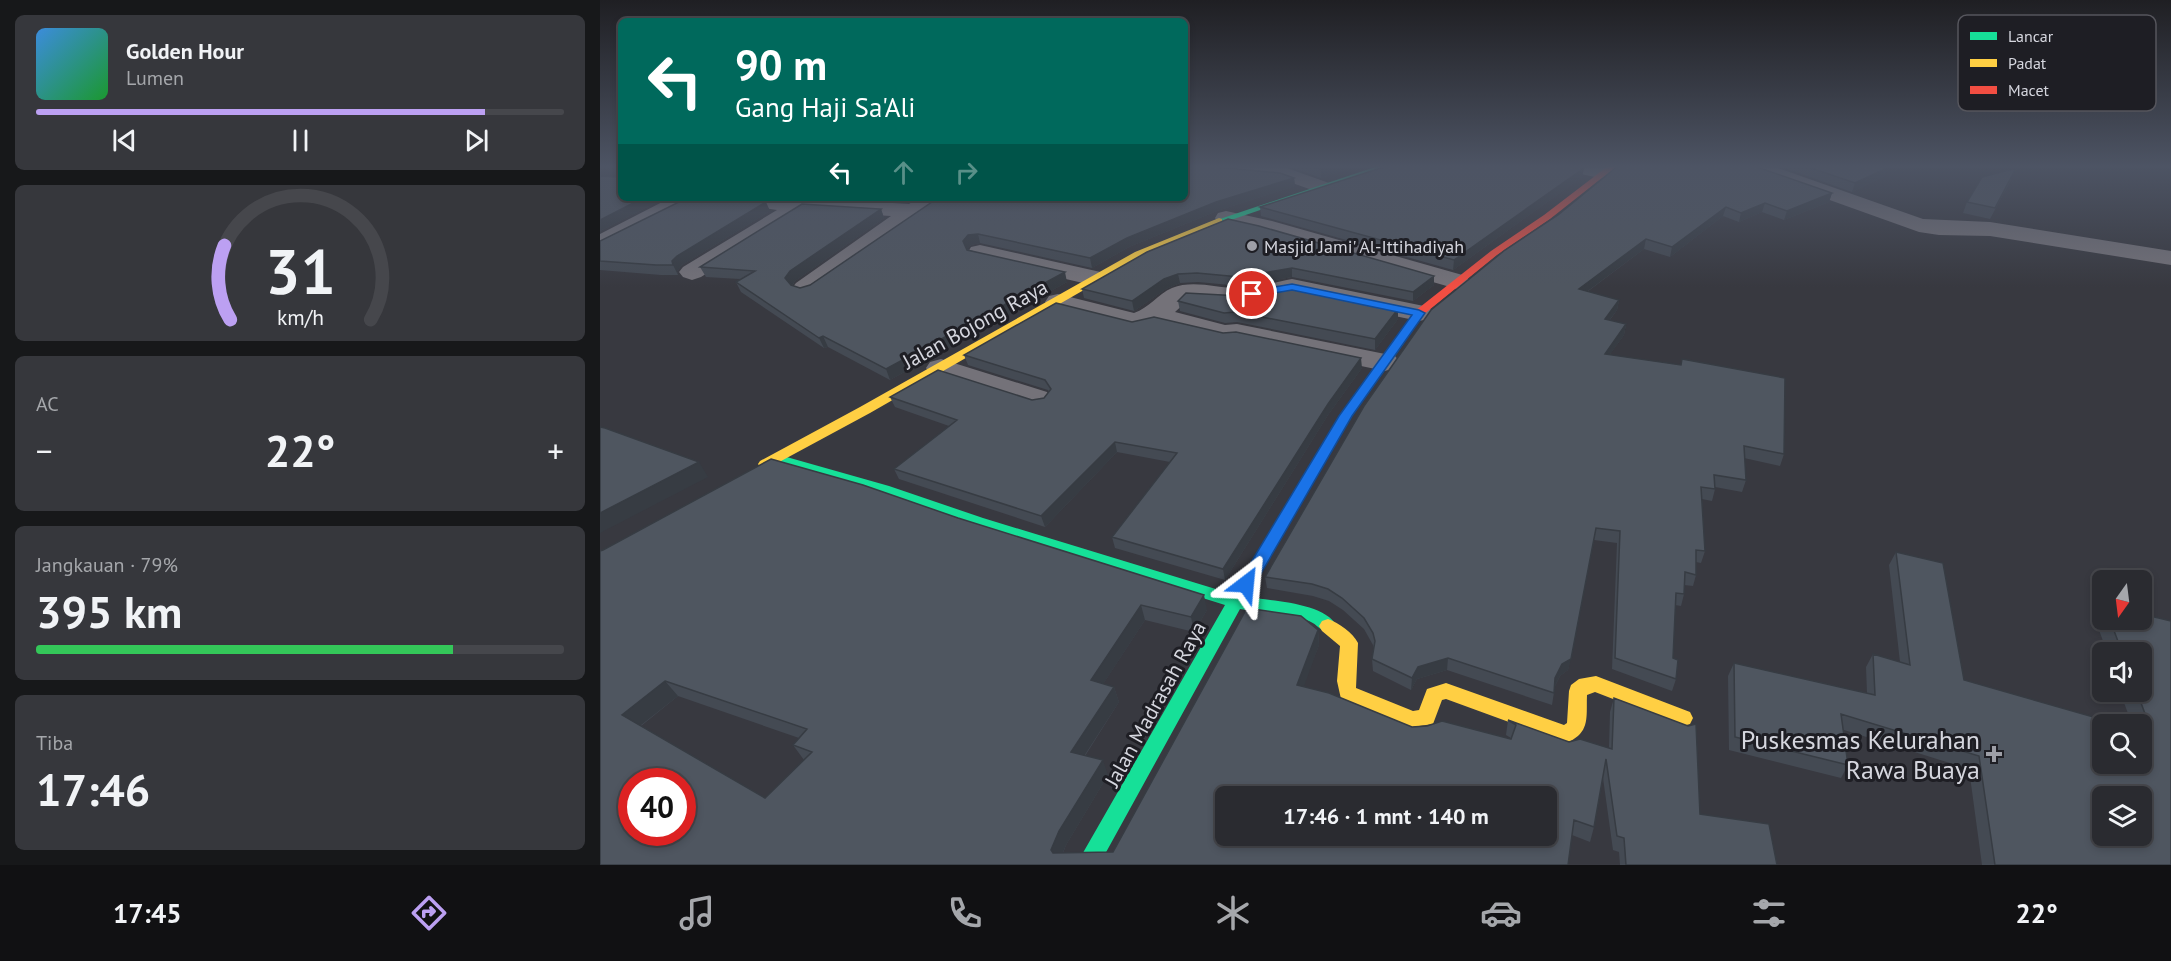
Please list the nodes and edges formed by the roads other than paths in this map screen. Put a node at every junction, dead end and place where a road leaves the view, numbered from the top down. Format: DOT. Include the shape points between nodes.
graph roads {
  1 [pos="670,206"];
  2 [pos="798,206"];
  3 [pos="849,206"];
  4 [pos="920,206"];
  5 [pos="1262,206"];
  6 [pos="1559,206"];
  7 [pos="1867,206"];
  8 [pos="913,211"];
  9 [pos="1226,218"];
  10 [pos="600,243"];
  11 [pos="980,252"];
  12 [pos="2171,258"];
  13 [pos="692,272"];
  14 [pos="1096,278"];
  15 [pos="1457,281"];
  16 [pos="805,288"];
  17 [pos="1058,302"];
  18 [pos="1419,313"];
  19 [pos="1155,315"];
  20 [pos="1385,362"];
  21 [pos="941,368"];
  22 [pos="1036,399"];
  23 [pos="776,458"];
  24 [pos="755,469"];
  25 [pos="1237,602"];
  26 [pos="1683,718"];
  27 [pos="1087,865"];
  1 -- 10 [label="street"];
  2 -- 13 [label="street"];
  3 -- 8 [label="street"];
  4 -- 8 [label="street"];
  5 -- 9 [label="street, Jalan Bojong Raya"];
  6 -- 15 [label="street, Jalan Madrasah Raya"];
  7 -- 12 [label="street" via="1919,225 1990,229"];
  8 -- 16 [label="street"];
  9 -- 14 [label="street, Jalan Bojong Raya" via="1157,246"];
  9 -- 15 [label="street"];
  11 -- 14 [label="street"];
  14 -- 17 [label="street, Jalan Bojong Raya"];
  15 -- 18 [label="street, Jalan Madrasah Raya"];
  17 -- 19 [label="street" via="1128,321"];
  17 -- 21 [label="street, Jalan Bojong Raya"];
  18 -- 19 [label="street" via="1292,287 1242,296 1180,294"];
  18 -- 20 [label="street, Jalan Madrasah Raya"];
  19 -- 20 [label="street" via="1225,333 1237,332"];
  20 -- 25 [label="street, Jalan Madrasah Raya" via="1346,416"];
  21 -- 22 [label="street"];
  21 -- 23 [label="street, Jalan Bojong Raya"];
  23 -- 24 [label="street, Jalan Bojong Raya"];
  23 -- 25 [label="street"];
  25 -- 26 [label="street" via="1314,615 1349,643 1345,685 1348,693 1412,719 1426,718 1434,695 1446,691 1566,734 1576,728 1578,691 1590,684"];
  25 -- 27 [label="street, Jalan Madrasah Raya"];
}
